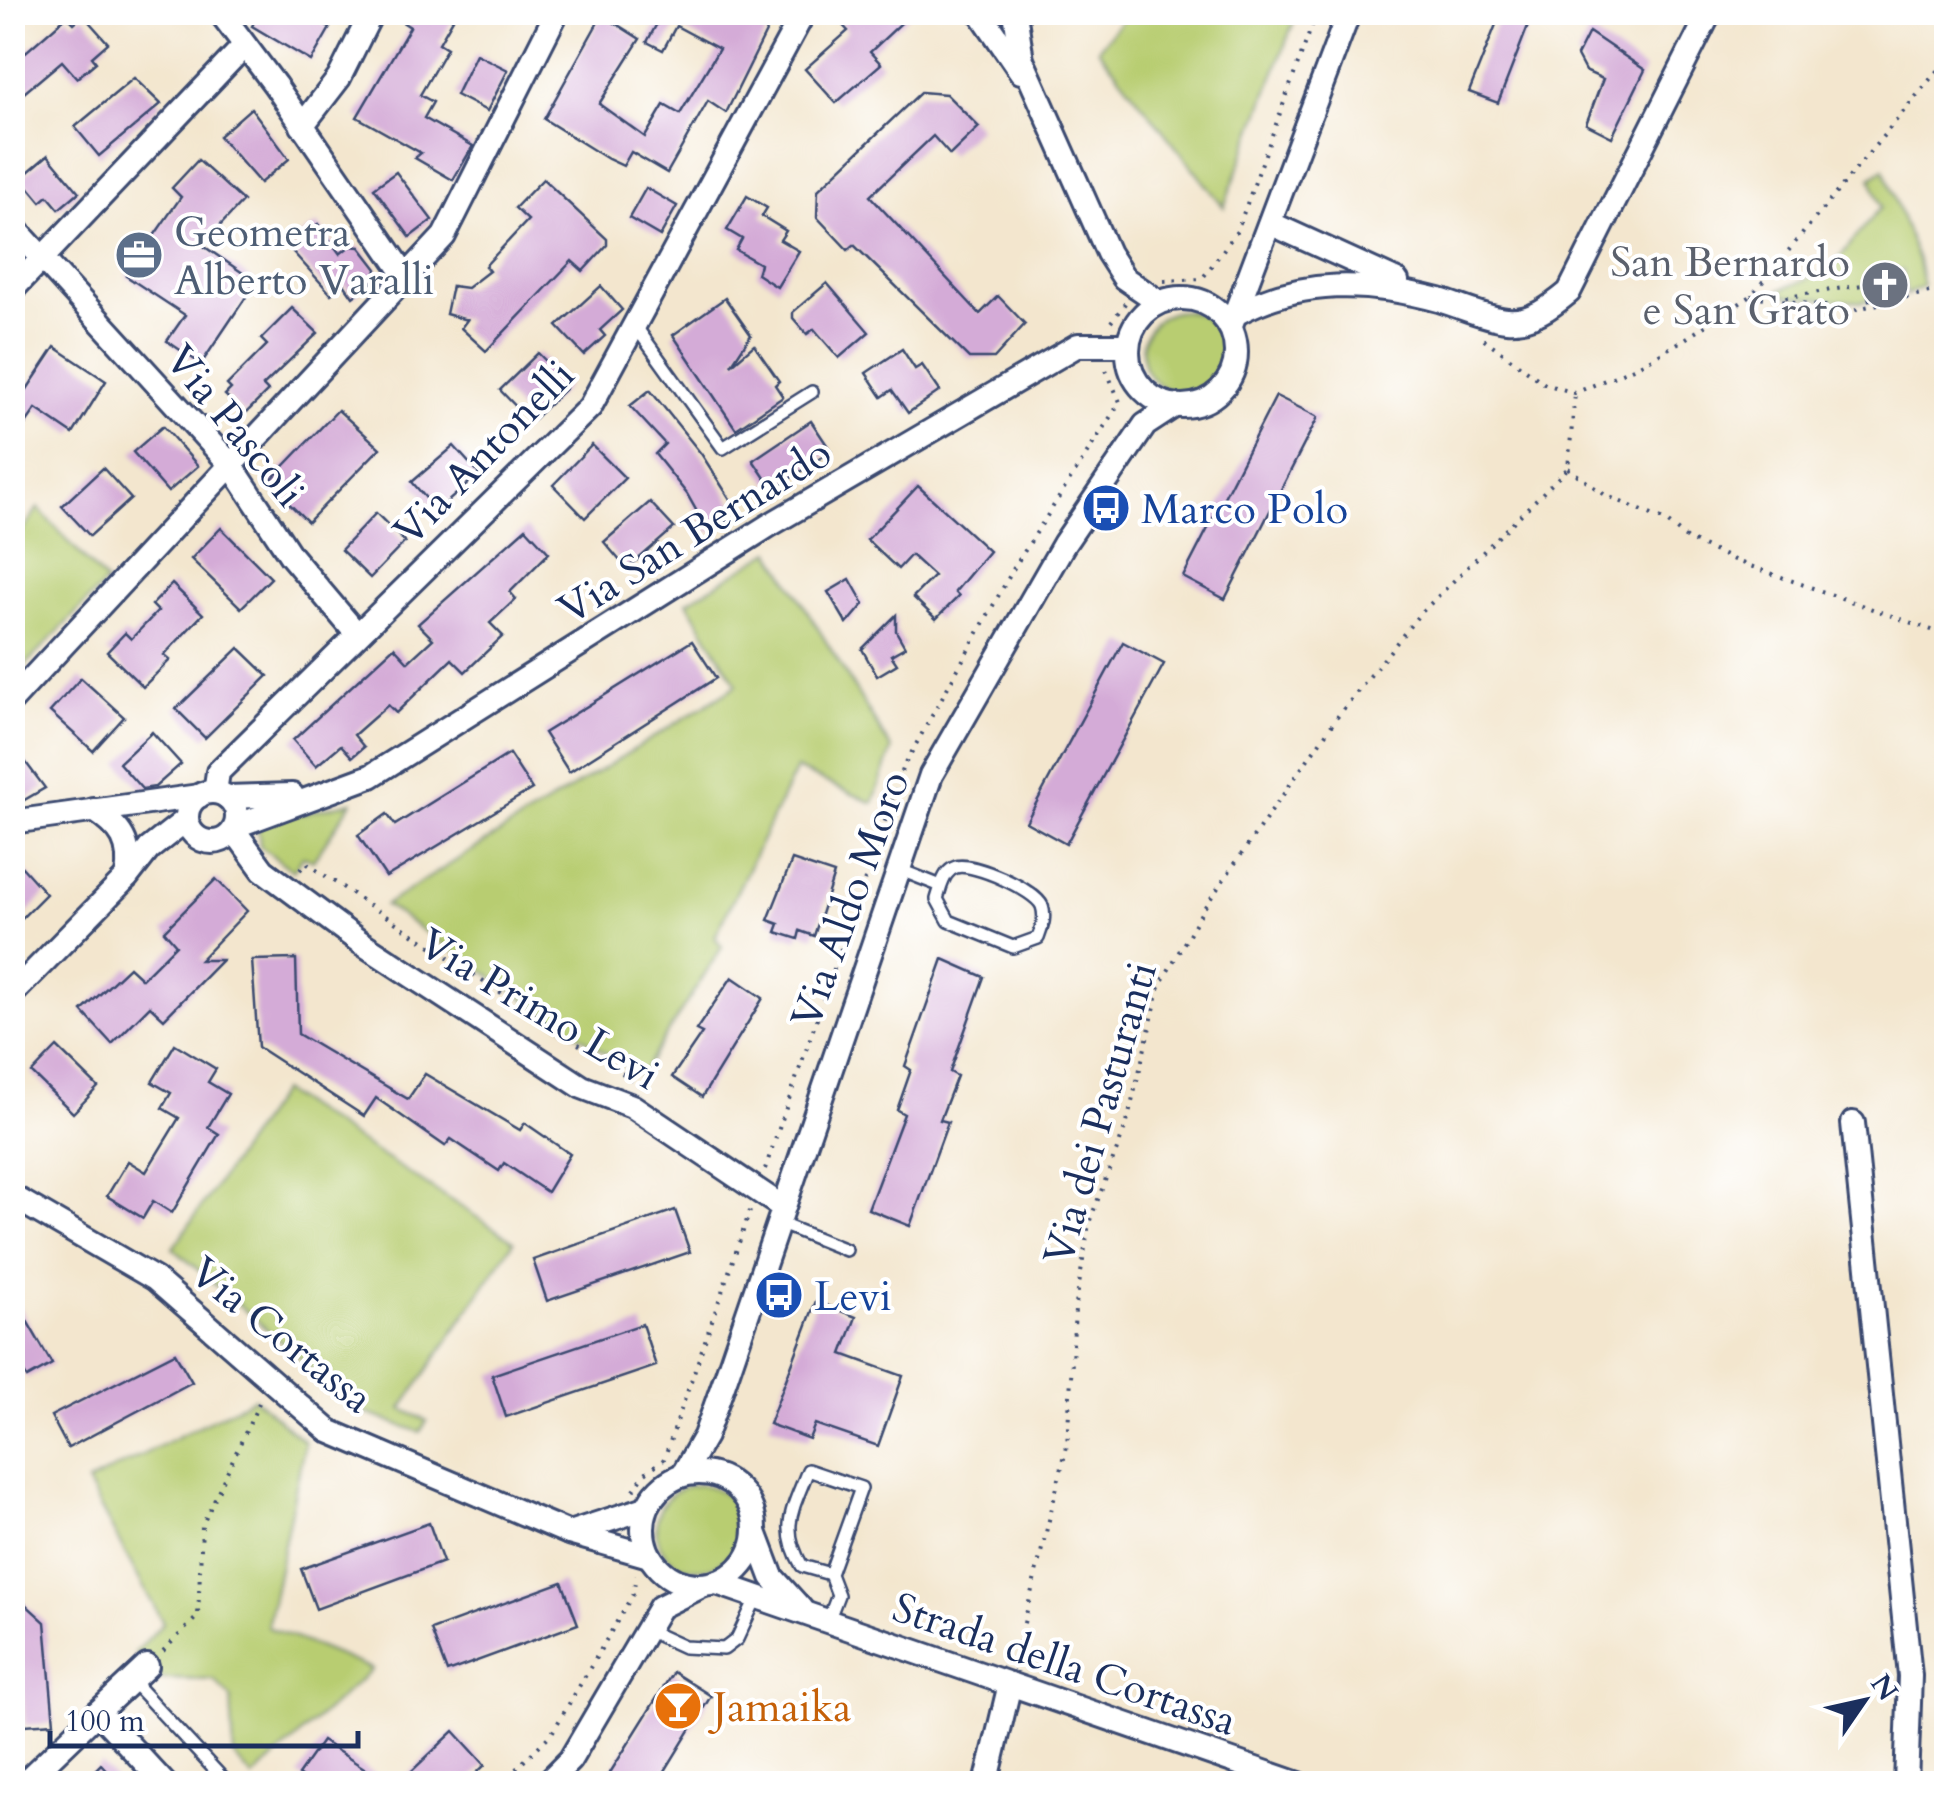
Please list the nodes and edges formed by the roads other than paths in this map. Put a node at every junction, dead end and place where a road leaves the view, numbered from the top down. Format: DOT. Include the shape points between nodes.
graph roads {
  1 [pos="220,12"];
  2 [pos="372,12"];
  3 [pos="557,12"];
  4 [pos="804,12"];
  5 [pos="980,12"];
  6 [pos="1015,12"];
  7 [pos="1349,12"];
  8 [pos="1710,12"];
  9 [pos="244,46"];
  10 [pos="1042,104"];
  11 [pos="302,126"];
  12 [pos="1272,224"];
  13 [pos="12,225"];
  14 [pos="42,259"];
  15 [pos="408,279"];
  16 [pos="1245,280"];
  17 [pos="12,290"];
  18 [pos="1142,298"];
  19 [pos="1437,299"];
  20 [pos="1206,302"];
  21 [pos="1232,320"];
  22 [pos="636,327"];
  23 [pos="1123,333"];
  24 [pos="1144,391"];
  25 [pos="812,392"];
  26 [pos="1174,406"];
  27 [pos="1145,425"];
  28 [pos="232,466"];
  29 [pos="356,633"];
  30 [pos="12,700"];
  31 [pos="306,798"];
  32 [pos="105,809"];
  33 [pos="203,814"];
  34 [pos="12,822"];
  35 [pos="235,828"];
  36 [pos="263,870"];
  37 [pos="898,870"];
  38 [pos="127,877"];
  39 [pos="941,886"];
  40 [pos="12,994"];
  41 [pos="1852,1123"];
  42 [pos="12,1196"];
  43 [pos="779,1214"];
  44 [pos="846,1250"];
  45 [pos="705,1436"];
  46 [pos="683,1474"];
  47 [pos="714,1474"];
  48 [pos="646,1508"];
  49 [pos="755,1532"];
  50 [pos="569,1533"];
  51 [pos="644,1557"];
  52 [pos="830,1574"];
  53 [pos="710,1584"];
  54 [pos="757,1596"];
  55 [pos="660,1607"];
  56 [pos="817,1618"];
  57 [pos="647,1630"];
  58 [pos="140,1674"];
  59 [pos="1010,1684"];
  60 [pos="98,1712"];
  61 [pos="23,1784"];
  62 [pos="165,1784"];
  63 [pos="228,1784"];
  64 [pos="546,1784"];
  65 [pos="986,1784"];
  66 [pos="1298,1784"];
  67 [pos="1906,1784"];
  1 -- 9 [label="street"];
  2 -- 11 [label="street" via="339,78"];
  3 -- 15 [label="street" via="444,236"];
  4 -- 22 [label="street, Via Antonelli"];
  5 -- 10 [label="street"];
  6 -- 10 [label="street" via="1022,60"];
  7 -- 12 [label="street"];
  8 -- 19 [label="street" via="1569,292 1542,314 1508,320"];
  9 -- 11 [label="street"];
  9 -- 14 [label="street"];
  10 -- 18 [label="street" via="1108,253"];
  11 -- 15 [label="street"];
  12 -- 16 [label="street"];
  12 -- 19 [label="street"];
  13 -- 14 [label="street, Via Pascoli"];
  14 -- 17 [label="street"];
  14 -- 28 [label="street, Via Pascoli"];
  15 -- 28 [label="street"];
  16 -- 20 [label="street"];
  16 -- 21 [label="street"];
  18 -- 20 [label="street"];
  18 -- 23 [label="street"];
  19 -- 21 [label="street" via="1373,285 1322,285 1276,295"];
  20 -- 21 [label="street"];
  21 -- 26 [label="street, Via Aldo Moro" via="1236,360 1221,390 1208,400"];
  22 -- 25 [label="lane" via="724,448"];
  22 -- 29 [label="street, Via Antonelli" via="590,407"];
  23 -- 24 [label="street"];
  23 -- 31 [label="street, Via San Bernardo" via="1078,345 768,526 371,776"];
  24 -- 26 [label="street"];
  24 -- 27 [label="street"];
  26 -- 27 [label="street, Via Aldo Moro"];
  27 -- 37 [label="street, Via Aldo Moro" via="1064,544 939,760"];
  28 -- 29 [label="street, Via Pascoli" via="290,556"];
  28 -- 30 [label="street"];
  29 -- 33 [label="street, Via Antonelli" via="218,772"];
  31 -- 33 [label="street, Via San Bernardo"];
  31 -- 35 [label="street, Via San Bernardo"];
  32 -- 33 [label="street"];
  32 -- 34 [label="street"];
  32 -- 38 [label="street" via="126,838"];
  33 -- 35 [label="street, Via Primo Levi" via="238,814"];
  33 -- 35 [label="street, Via San Bernardo" via="222,841"];
  33 -- 36 [label="street, Via Primo Levi"];
  33 -- 38 [label="street" via="148,849"];
  35 -- 36 [label="street, Via Primo Levi"];
  36 -- 43 [label="street, Via Primo Levi" via="582,1087 632,1106"];
  37 -- 39 [label="lane"];
  37 -- 43 [label="street, Via Aldo Moro"];
  38 -- 40 [label="street"];
  39 -- 39 [label="lane" via="937,899 949,921 1012,946 1038,938 1041,904 1029,890 957,866"];
  41 -- 67 [label="street" via="1910,1676"];
  42 -- 50 [label="street, Via Cortassa" via="155,1279 329,1431"];
  43 -- 44 [label="lane"];
  43 -- 45 [label="street, Via Aldo Moro"];
  45 -- 46 [label="street, Via Aldo Moro"];
  45 -- 47 [label="street"];
  46 -- 47 [label="street"];
  46 -- 48 [label="street" via="665,1483"];
  47 -- 49 [label="street" via="745,1496"];
  48 -- 50 [label="street"];
  48 -- 51 [label="street"];
  49 -- 53 [label="street" via="744,1563"];
  49 -- 56 [label="street" via="772,1577"];
  50 -- 51 [label="street, Via Cortassa"];
  51 -- 53 [label="street" via="677,1581"];
  51 -- 55 [label="street"];
  52 -- 52 [label="lane" via="861,1488 808,1470 788,1542 802,1566"];
  52 -- 56 [label="lane" via="838,1595"];
  53 -- 54 [label="street, Strada della Cortassa"];
  53 -- 55 [label="street"];
  54 -- 56 [label="street, Strada della Cortassa"];
  54 -- 57 [label="lane" via="737,1638 724,1649 684,1648"];
  55 -- 57 [label="street"];
  56 -- 59 [label="street, Strada della Cortassa"];
  57 -- 64 [label="street" via="570,1760"];
  58 -- 60 [label="street"];
  58 -- 63 [label="lane"];
  59 -- 65 [label="street"];
  59 -- 66 [label="street, Strada della Cortassa"];
  60 -- 61 [label="street"];
  60 -- 62 [label="street"];
}
